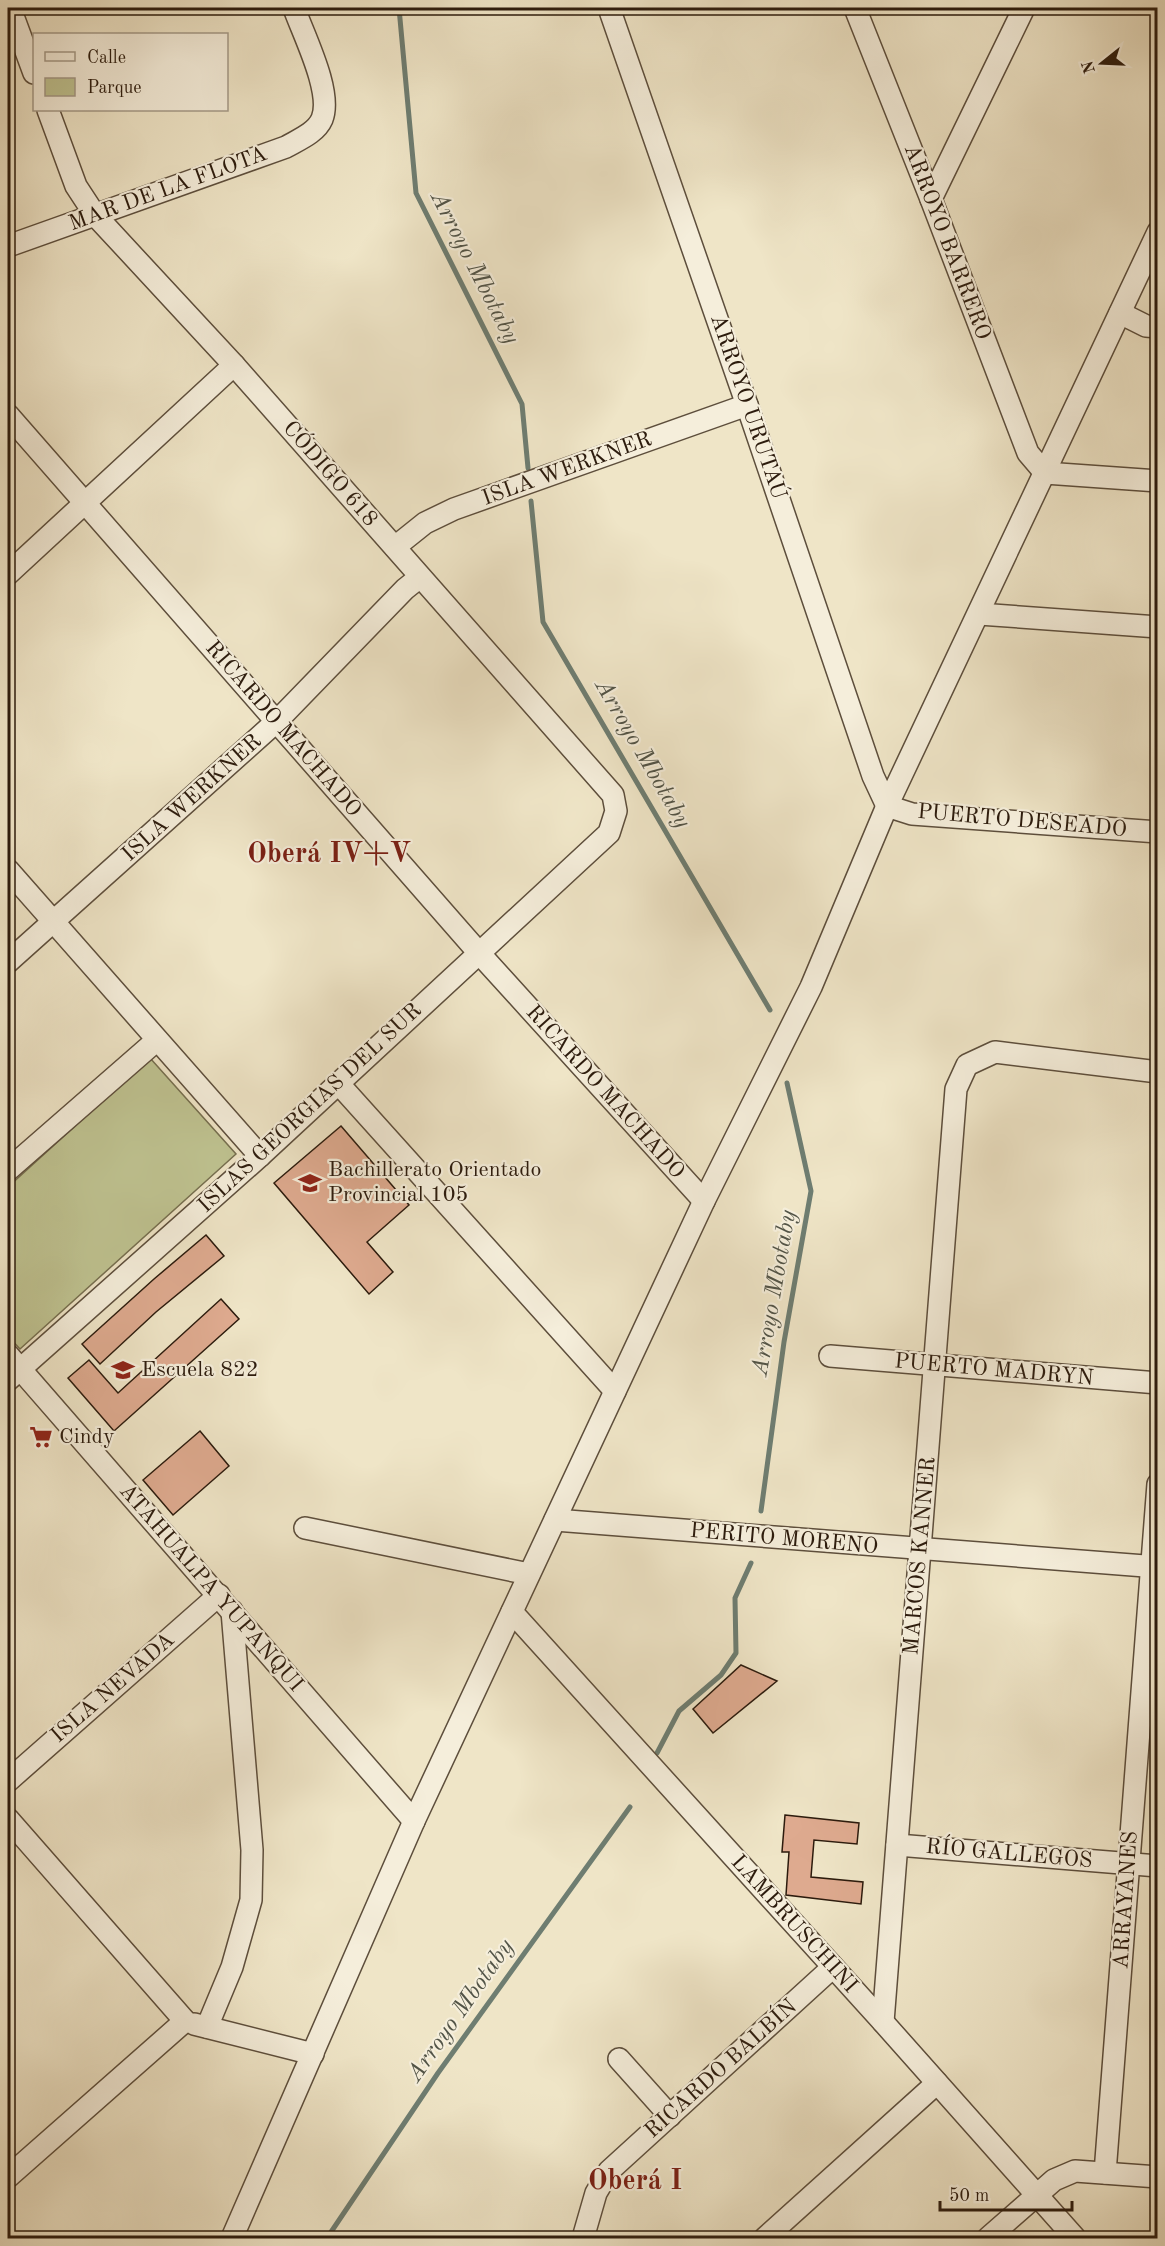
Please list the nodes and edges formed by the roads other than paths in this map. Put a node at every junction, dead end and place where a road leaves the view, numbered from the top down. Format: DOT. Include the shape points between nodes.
graph roads {
  1 [pos="10,8"];
  2 [pos="294,8"];
  3 [pos="609,8"];
  4 [pos="855,8"];
  5 [pos="1024,8"];
  6 [pos="33,70"];
  7 [pos="48,111"];
  8 [pos="931,199"];
  9 [pos="94,215"];
  10 [pos="1158,232"];
  11 [pos="8,246"];
  12 [pos="1120,313"];
  13 [pos="1158,327"];
  14 [pos="234,365"];
  15 [pos="747,405"];
  16 [pos="8,415"];
  17 [pos="1045,473"];
  18 [pos="1158,481"];
  19 [pos="85,503"];
  20 [pos="395,547"];
  21 [pos="8,574"];
  22 [pos="420,577"];
  23 [pos="979,614"];
  24 [pos="1158,627"];
  25 [pos="277,722"];
  26 [pos="887,806"];
  27 [pos="1158,832"];
  28 [pos="609,833"];
  29 [pos="8,870"];
  30 [pos="53,922"];
  31 [pos="478,953"];
  32 [pos="8,962"];
  33 [pos="157,1040"];
  34 [pos="1158,1072"];
  35 [pos="338,1083"];
  36 [pos="260,1156"];
  37 [pos="8,1170"];
  38 [pos="704,1201"];
  39 [pos="830,1356"];
  40 [pos="936,1365"];
  41 [pos="12,1368"];
  42 [pos="1158,1383"];
  43 [pos="615,1391"];
  44 [pos="1158,1484"];
  45 [pos="555,1520"];
  46 [pos="305,1528"];
  47 [pos="921,1550"];
  48 [pos="1154,1567"];
  49 [pos="529,1574"];
  50 [pos="219,1595"];
  51 [pos="232,1611"];
  52 [pos="512,1612"];
  53 [pos="8,1780"];
  54 [pos="8,1819"];
  55 [pos="414,1821"];
  56 [pos="897,1845"];
  57 [pos="1128,1864"];
  58 [pos="1158,1866"];
  59 [pos="833,1966"];
  60 [pos="185,2021"];
  61 [pos="883,2022"];
  62 [pos="207,2027"];
  63 [pos="313,2054"];
  64 [pos="619,2059"];
  65 [pos="937,2083"];
  66 [pos="670,2116"];
  67 [pos="1105,2173"];
  68 [pos="8,2177"];
  69 [pos="1158,2177"];
  70 [pos="1037,2196"];
  71 [pos="232,2238"];
  72 [pos="583,2238"];
  73 [pos="765,2238"];
  74 [pos="988,2238"];
  75 [pos="1075,2238"];
  1 -- 6 [label="street"];
  2 -- 9 [label="street, MAR DE LA FLOTA" via="322,85 325,105 322,120 309,134 286,147"];
  3 -- 15 [label="street, ARROYO URUTAÚ"];
  4 -- 8 [label="street, ARROYO BARRERO"];
  5 -- 8 [label="street"];
  7 -- 9 [label="street, CÓDIGO 618" via="76,186"];
  8 -- 17 [label="street, ARROYO BARRERO" via="1028,453"];
  9 -- 11 [label="street, MAR DE LA FLOTA"];
  9 -- 14 [label="street, CÓDIGO 618"];
  10 -- 12 [label="street"];
  12 -- 13 [label="street" via="1146,326"];
  12 -- 17 [label="street"];
  14 -- 19 [label="street"];
  14 -- 20 [label="street, CÓDIGO 618"];
  15 -- 20 [label="street, ISLA WERKNER" via="454,509 425,523"];
  15 -- 26 [label="street, ARROYO URUTAÚ" via="873,776"];
  16 -- 19 [label="street, RICARDO MACHADO"];
  17 -- 18 [label="street"];
  17 -- 23 [label="street"];
  19 -- 21 [label="street"];
  19 -- 25 [label="street, RICARDO MACHADO"];
  20 -- 22 [label="street, CÓDIGO 618"];
  22 -- 25 [label="street, ISLA WERKNER"];
  22 -- 28 [label="street, CÓDIGO 618" via="614,795 616,811"];
  23 -- 24 [label="street"];
  23 -- 26 [label="street"];
  25 -- 30 [label="street, ISLA WERKNER"];
  25 -- 31 [label="street, RICARDO MACHADO"];
  26 -- 27 [label="street, PUERTO DESEADO" via="912,814"];
  26 -- 38 [label="street" via="810,987"];
  28 -- 31 [label="street, ISLAS GEORGIAS DEL SUR"];
  29 -- 30 [label="street"];
  30 -- 32 [label="street, ISLA WERKNER"];
  30 -- 33 [label="street"];
  31 -- 35 [label="street, ISLAS GEORGIAS DEL SUR"];
  31 -- 38 [label="street, RICARDO MACHADO"];
  33 -- 36 [label="street"];
  33 -- 37 [label="street"];
  34 -- 40 [label="street, MARCOS KANNER" via="996,1052 967,1065 956,1089"];
  35 -- 36 [label="street, ISLAS GEORGIAS DEL SUR"];
  35 -- 43 [label="street"];
  36 -- 41 [label="street, ISLAS GEORGIAS DEL SUR"];
  38 -- 43 [label="street"];
  39 -- 40 [label="street, PUERTO MADRYN"];
  40 -- 42 [label="street, PUERTO MADRYN"];
  40 -- 47 [label="street, MARCOS KANNER"];
  41 -- 50 [label="street, ATAHUALPA YUPANQUI"];
  43 -- 45 [label="street"];
  44 -- 48 [label="street, ARRAYANES"];
  45 -- 47 [label="street, PERITO MORENO"];
  45 -- 49 [label="street"];
  46 -- 49 [label="street"];
  47 -- 48 [label="street, PERITO MORENO"];
  47 -- 56 [label="street, MARCOS KANNER"];
  48 -- 57 [label="street, ARRAYANES"];
  49 -- 52 [label="street"];
  50 -- 51 [label="street, ATAHUALPA YUPANQUI"];
  50 -- 53 [label="street, ISLA NEVADA"];
  51 -- 55 [label="street, ATAHUALPA YUPANQUI"];
  51 -- 62 [label="street" via="252,1850 251,1900 231,1967"];
  52 -- 55 [label="street"];
  52 -- 59 [label="street, LAMBRUSCHINI"];
  54 -- 60 [label="street"];
  55 -- 63 [label="street"];
  56 -- 57 [label="street, RÍO GALLEGOS"];
  56 -- 61 [label="street, MARCOS KANNER"];
  57 -- 58 [label="street, RÍO GALLEGOS"];
  57 -- 67 [label="street, ARRAYANES"];
  59 -- 61 [label="street, LAMBRUSCHINI"];
  59 -- 66 [label="street, RICARDO BALBÍN"];
  60 -- 62 [label="street"];
  60 -- 68 [label="street"];
  61 -- 65 [label="street, LAMBRUSCHINI"];
  62 -- 63 [label="street"];
  63 -- 71 [label="street"];
  64 -- 66 [label="street"];
  65 -- 70 [label="street, LAMBRUSCHINI"];
  65 -- 73 [label="street"];
  66 -- 72 [label="street, RICARDO BALBÍN" via="609,2171 596,2193"];
  67 -- 69 [label="street"];
  67 -- 70 [label="street" via="1075,2171 1054,2180"];
  70 -- 74 [label="street"];
  70 -- 75 [label="street, LAMBRUSCHINI"];
}
